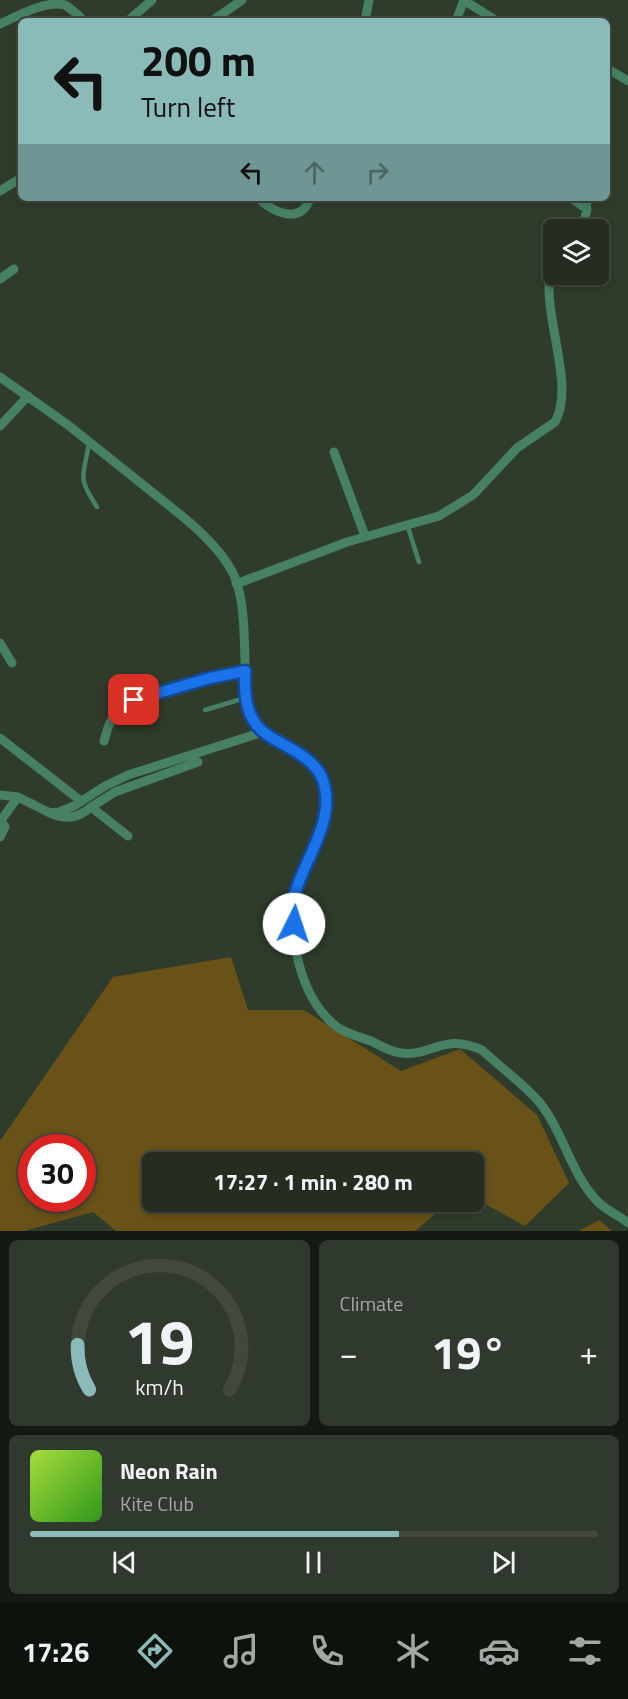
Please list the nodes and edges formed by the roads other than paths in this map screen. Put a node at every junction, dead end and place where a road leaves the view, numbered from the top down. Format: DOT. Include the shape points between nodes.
graph roads {
  1 [pos="152,0"];
  2 [pos="242,0"];
  3 [pos="369,0"];
  4 [pos="465,0"];
  5 [pos="30,5"];
  6 [pos="80,18"];
  7 [pos="131,18"];
  8 [pos="216,18"];
  9 [pos="366,18"];
  10 [pos="457,18"];
  11 [pos="492,18"];
  12 [pos="0,24"];
  13 [pos="610,70"];
  14 [pos="628,81"];
  15 [pos="18,180"];
  16 [pos="0,191"];
  17 [pos="261,201"];
  18 [pos="309,201"];
  19 [pos="575,201"];
  20 [pos="590,201"];
  21 [pos="587,209"];
  22 [pos="585,219"];
  23 [pos="14,269"];
  24 [pos="0,279"];
  25 [pos="549,285"];
  26 [pos="0,376"];
  27 [pos="28,396"];
  28 [pos="0,426"];
  29 [pos="89,442"];
  30 [pos="334,452"];
  31 [pos="97,507"];
  32 [pos="407,524"];
  33 [pos="365,536"];
  34 [pos="419,562"];
  35 [pos="237,584"];
  36 [pos="0,643"];
  37 [pos="12,663"];
  38 [pos="245,671"];
  39 [pos="245,698"];
  40 [pos="206,710"];
  41 [pos="263,732"];
  42 [pos="0,738"];
  43 [pos="104,741"];
  44 [pos="198,762"];
  45 [pos="0,795"];
  46 [pos="18,797"];
  47 [pos="81,801"];
  48 [pos="91,807"];
  49 [pos="50,813"];
  50 [pos="128,836"];
  51 [pos="0,837"];
  52 [pos="628,1223"];
  1 -- 7 [label="street"];
  2 -- 8 [label="street"];
  3 -- 9 [label="street"];
  4 -- 10 [label="street"];
  4 -- 11 [label="street"];
  5 -- 6 [label="street" via="64,5"];
  5 -- 12 [label="street"];
  13 -- 14 [label="street"];
  15 -- 16 [label="street"];
  17 -- 18 [label="street" via="288,214 300,213"];
  19 -- 21 [label="street"];
  20 -- 21 [label="lane"];
  21 -- 22 [label="street"];
  23 -- 24 [label="street"];
  25 -- 32 [label="street" via="561,383 559,416 517,448 485,484 459,505 439,516"];
  26 -- 27 [label="street"];
  27 -- 28 [label="street"];
  27 -- 29 [label="street"];
  29 -- 31 [label="lane" via="82,477"];
  29 -- 35 [label="street" via="200,531 229,566"];
  30 -- 33 [label="street"];
  32 -- 33 [label="street"];
  32 -- 34 [label="lane"];
  33 -- 35 [label="street"];
  35 -- 38 [label="street"];
  36 -- 37 [label="street"];
  38 -- 39 [label="street"];
  38 -- 43 [label="street" via="134,700 113,716"];
  39 -- 40 [label="lane"];
  39 -- 41 [label="street" via="253,720"];
  41 -- 47 [label="street" via="128,775"];
  41 -- 52 [label="street" via="309,760 324,785 322,822 293,911 301,973 312,998 336,1026 392,1051 417,1052 454,1042 482,1050 538,1101 585,1185 598,1202"];
  42 -- 47 [label="street"];
  44 -- 48 [label="street" via="116,792"];
  45 -- 46 [label="street"];
  46 -- 49 [label="street"];
  46 -- 51 [label="street" via="1,820 5,827"];
  47 -- 49 [label="street" via="67,810"];
  48 -- 49 [label="street" via="75,818"];
  48 -- 50 [label="street"];
}
